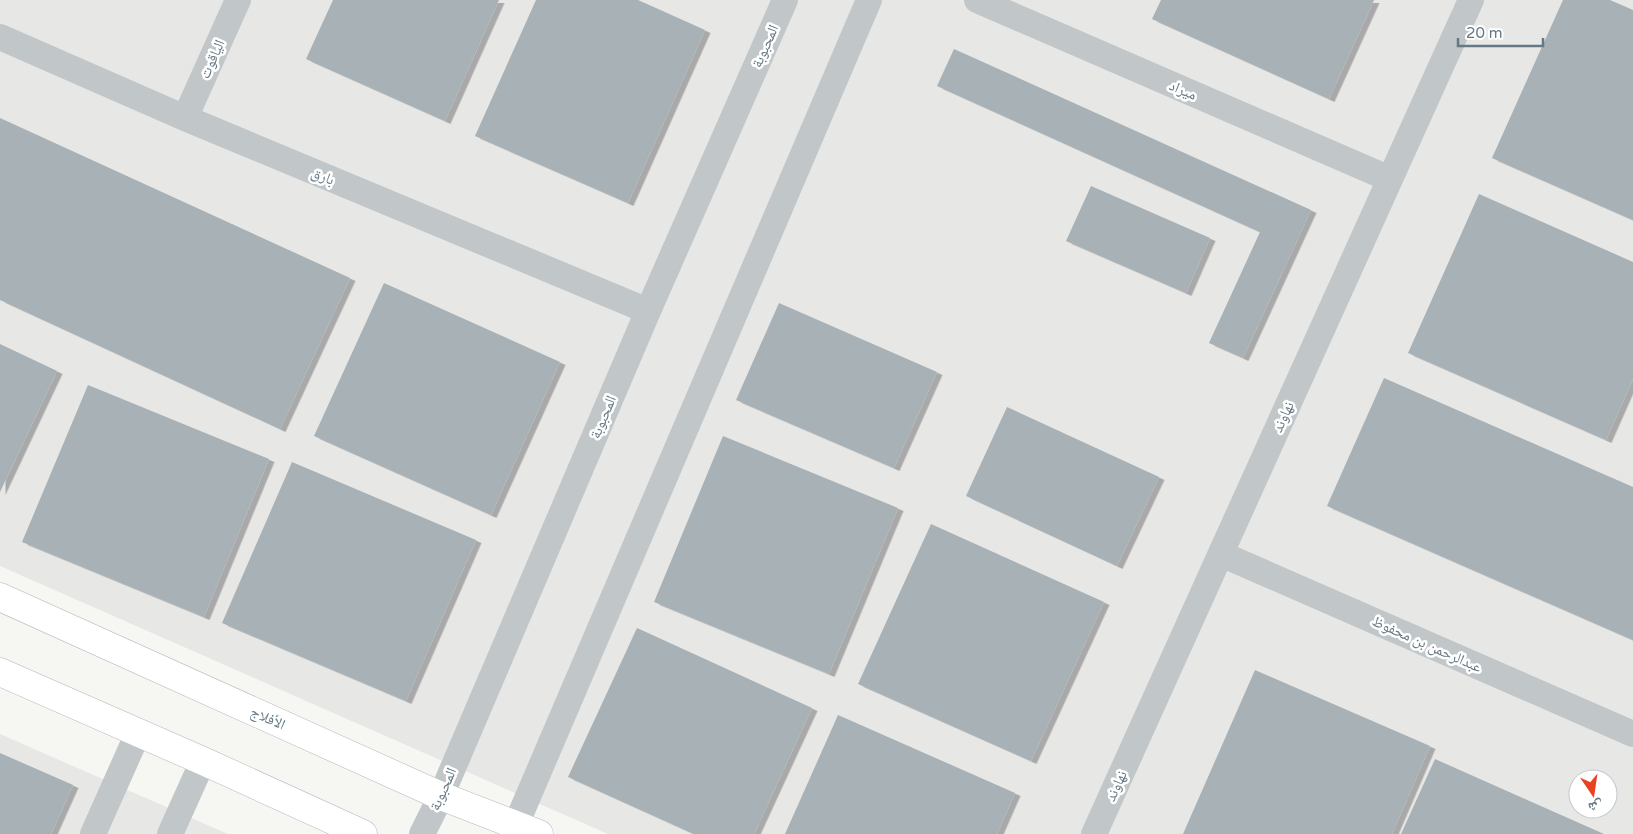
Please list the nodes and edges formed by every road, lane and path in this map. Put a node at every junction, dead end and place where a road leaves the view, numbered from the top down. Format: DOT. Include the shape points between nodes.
graph roads {
  1 [pos="238,0"];
  2 [pos="785,0"];
  3 [pos="869,0"];
  4 [pos="977,0"];
  5 [pos="1471,0"];
  6 [pos="0,37"];
  7 [pos="185,118"];
  8 [pos="1390,179"];
  9 [pos="648,311"];
  10 [pos="1221,554"];
  11 [pos="0,597"];
  12 [pos="0,672"];
  13 [pos="138,733"];
  14 [pos="1633,734"];
  15 [pos="203,761"];
  16 [pos="441,796"];
  17 [pos="522,831"];
  18 [pos="93,834"];
  19 [pos="170,834"];
  20 [pos="363,834"];
  21 [pos="422,834"];
  22 [pos="1094,834"];
  1 -- 7 [label="street, الياقوت"];
  2 -- 9 [label="street, المحبوبة"];
  3 -- 17 [label="street"];
  4 -- 8 [label="street, ميراد"];
  5 -- 8 [label="street, نهاوند"];
  6 -- 7 [label="street, بارق"];
  7 -- 9 [label="street, بارق"];
  8 -- 10 [label="street, نهاوند"];
  9 -- 16 [label="street, المحبوبة"];
  10 -- 14 [label="street, عبدالرحمن بن محفوظ"];
  10 -- 22 [label="street, نهاوند"];
  11 -- 16 [label="street, الأفلاج"];
  12 -- 13 [label="street"];
  13 -- 15 [label="street"];
  13 -- 18 [label="street"];
  15 -- 19 [label="street"];
  15 -- 20 [label="street"];
  16 -- 17 [label="street, الأفلاج"];
  16 -- 21 [label="street, المحبوبة"];
}
